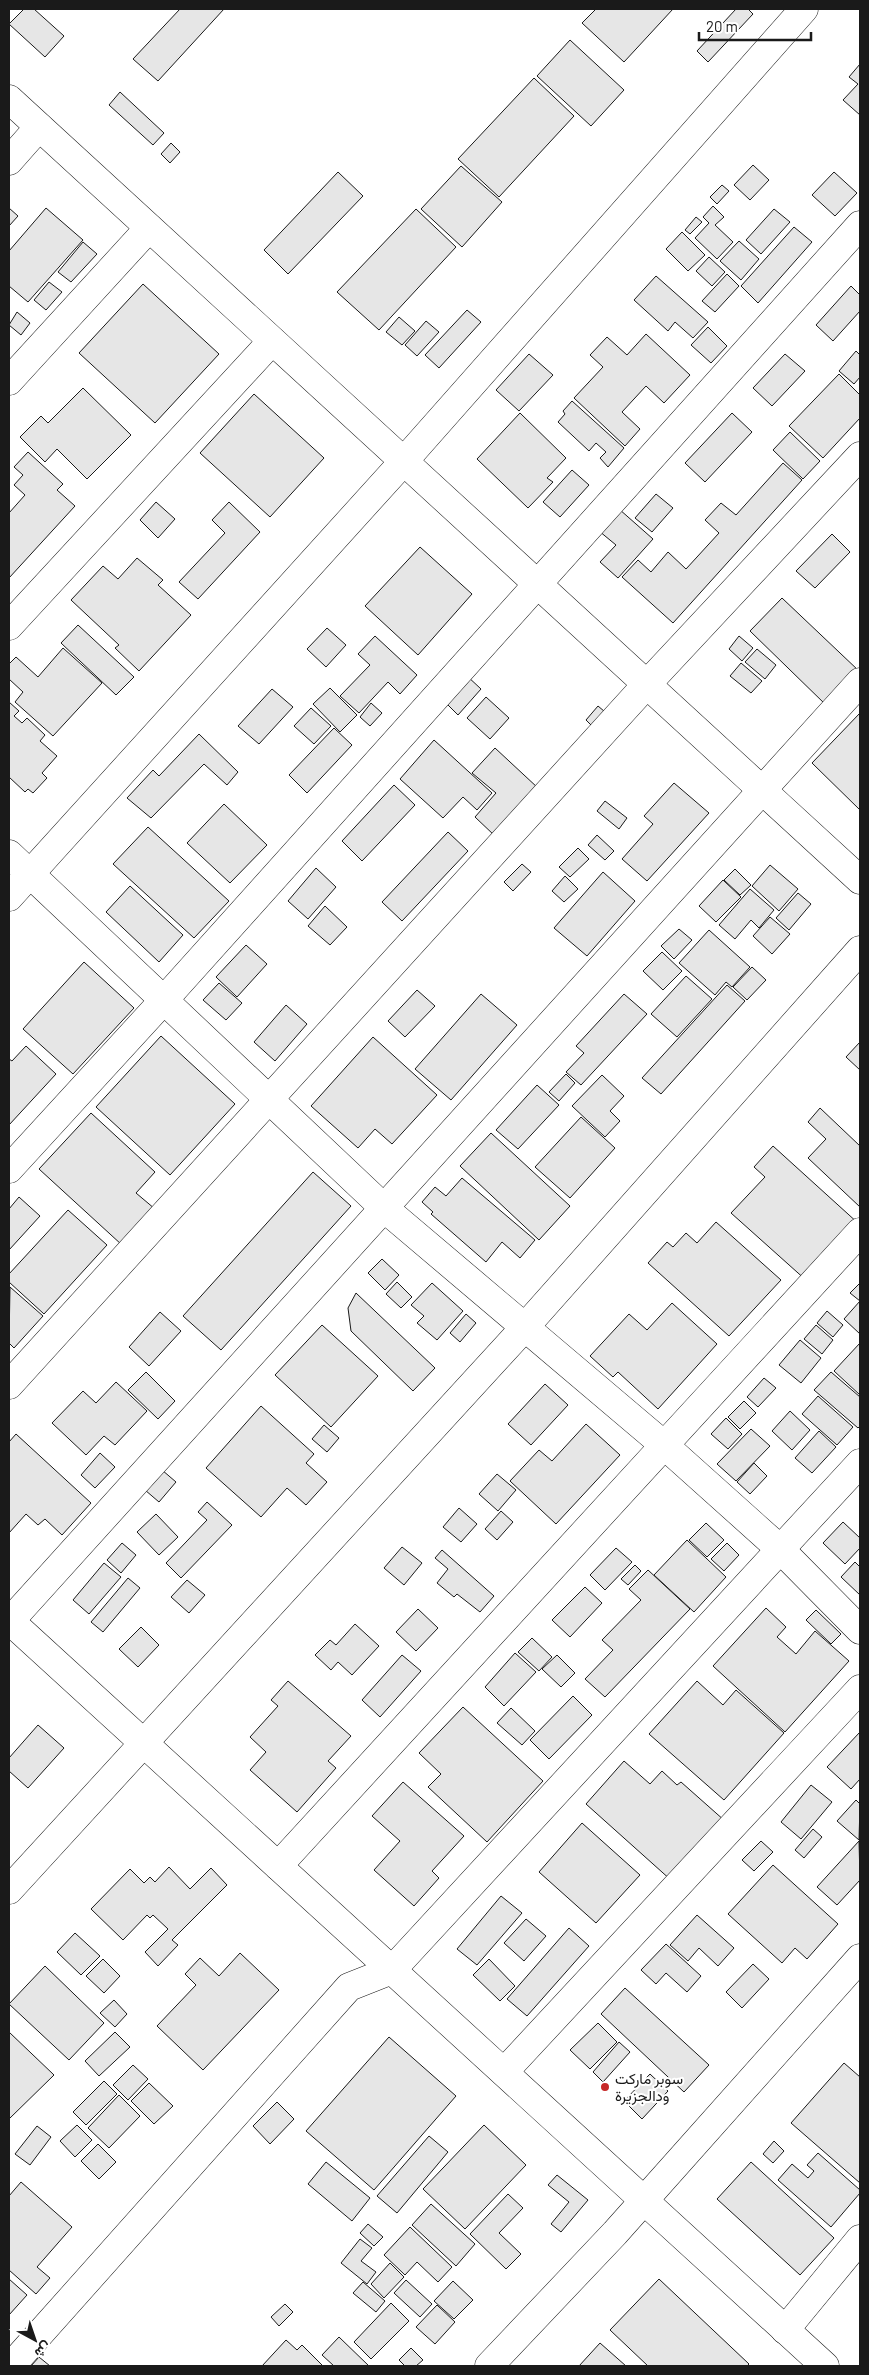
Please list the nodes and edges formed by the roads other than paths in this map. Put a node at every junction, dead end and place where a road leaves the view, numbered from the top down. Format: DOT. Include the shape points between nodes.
graph roads {
  1 [pos="804,9"];
  2 [pos="9,99"];
  3 [pos="39,127"];
  4 [pos="9,161"];
  5 [pos="860,225"];
  6 [pos="149,228"];
  7 [pos="272,341"];
  8 [pos="9,381"];
  9 [pos="860,456"];
  10 [pos="404,461"];
  11 [pos="538,584"];
  12 [pos="9,626"];
  13 [pos="860,682"];
  14 [pos="647,684"];
  15 [pos="761,789"];
  16 [pos="9,854"];
  17 [pos="30,874"];
  18 [pos="860,880"];
  19 [pos="9,897"];
  20 [pos="860,950"];
  21 [pos="163,1001"];
  22 [pos="268,1101"];
  23 [pos="9,1169"];
  24 [pos="384,1208"];
  25 [pos="860,1232"];
  26 [pos="525,1327"];
  27 [pos="9,1385"];
  28 [pos="664,1446"];
  29 [pos="860,1463"];
  30 [pos="780,1549"];
  31 [pos="10,1620"];
  32 [pos="860,1630"];
  33 [pos="860,1689"];
  34 [pos="144,1743"];
  35 [pos="278,1866"];
  36 [pos="9,1890"];
  37 [pos="860,1958"];
  38 [pos="392,1970"];
  39 [pos="504,2072"];
  40 [pos="644,2200"];
  41 [pos="860,2239"];
  42 [pos="785,2330"];
  43 [pos="11,2366"];
  44 [pos="489,2366"];
  45 [pos="825,2366"];
  1 -- 10 [label="street"];
  2 -- 3 [label="street"];
  3 -- 4 [label="street"];
  3 -- 6 [label="street"];
  5 -- 11 [label="street"];
  6 -- 7 [label="street"];
  6 -- 8 [label="street"];
  7 -- 10 [label="street"];
  7 -- 12 [label="street"];
  9 -- 14 [label="street"];
  10 -- 11 [label="street"];
  10 -- 17 [label="street"];
  11 -- 14 [label="street"];
  11 -- 21 [label="street"];
  13 -- 15 [label="street"];
  14 -- 15 [label="street"];
  14 -- 22 [label="street"];
  15 -- 18 [label="street"];
  15 -- 24 [label="street"];
  16 -- 17 [label="street"];
  17 -- 19 [label="street"];
  17 -- 21 [label="street"];
  20 -- 26 [label="street"];
  21 -- 22 [label="street"];
  21 -- 23 [label="street"];
  22 -- 24 [label="street"];
  22 -- 27 [label="street"];
  24 -- 26 [label="street"];
  24 -- 31 [label="street"];
  25 -- 28 [label="street"];
  26 -- 28 [label="street"];
  26 -- 34 [label="street"];
  28 -- 30 [label="street"];
  28 -- 35 [label="street"];
  29 -- 30 [label="street"];
  30 -- 32 [label="street"];
  30 -- 38 [label="street"];
  31 -- 34 [label="street"];
  33 -- 39 [label="street"];
  34 -- 35 [label="street"];
  34 -- 36 [label="street"];
  35 -- 38 [label="street"];
  37 -- 40 [label="street"];
  38 -- 39 [label="street"];
  38 -- 43 [label="street" via="349,1987"];
  39 -- 40 [label="street"];
  40 -- 42 [label="street"];
  40 -- 44 [label="street"];
  41 -- 42 [label="street"];
  42 -- 45 [label="street"];
}
